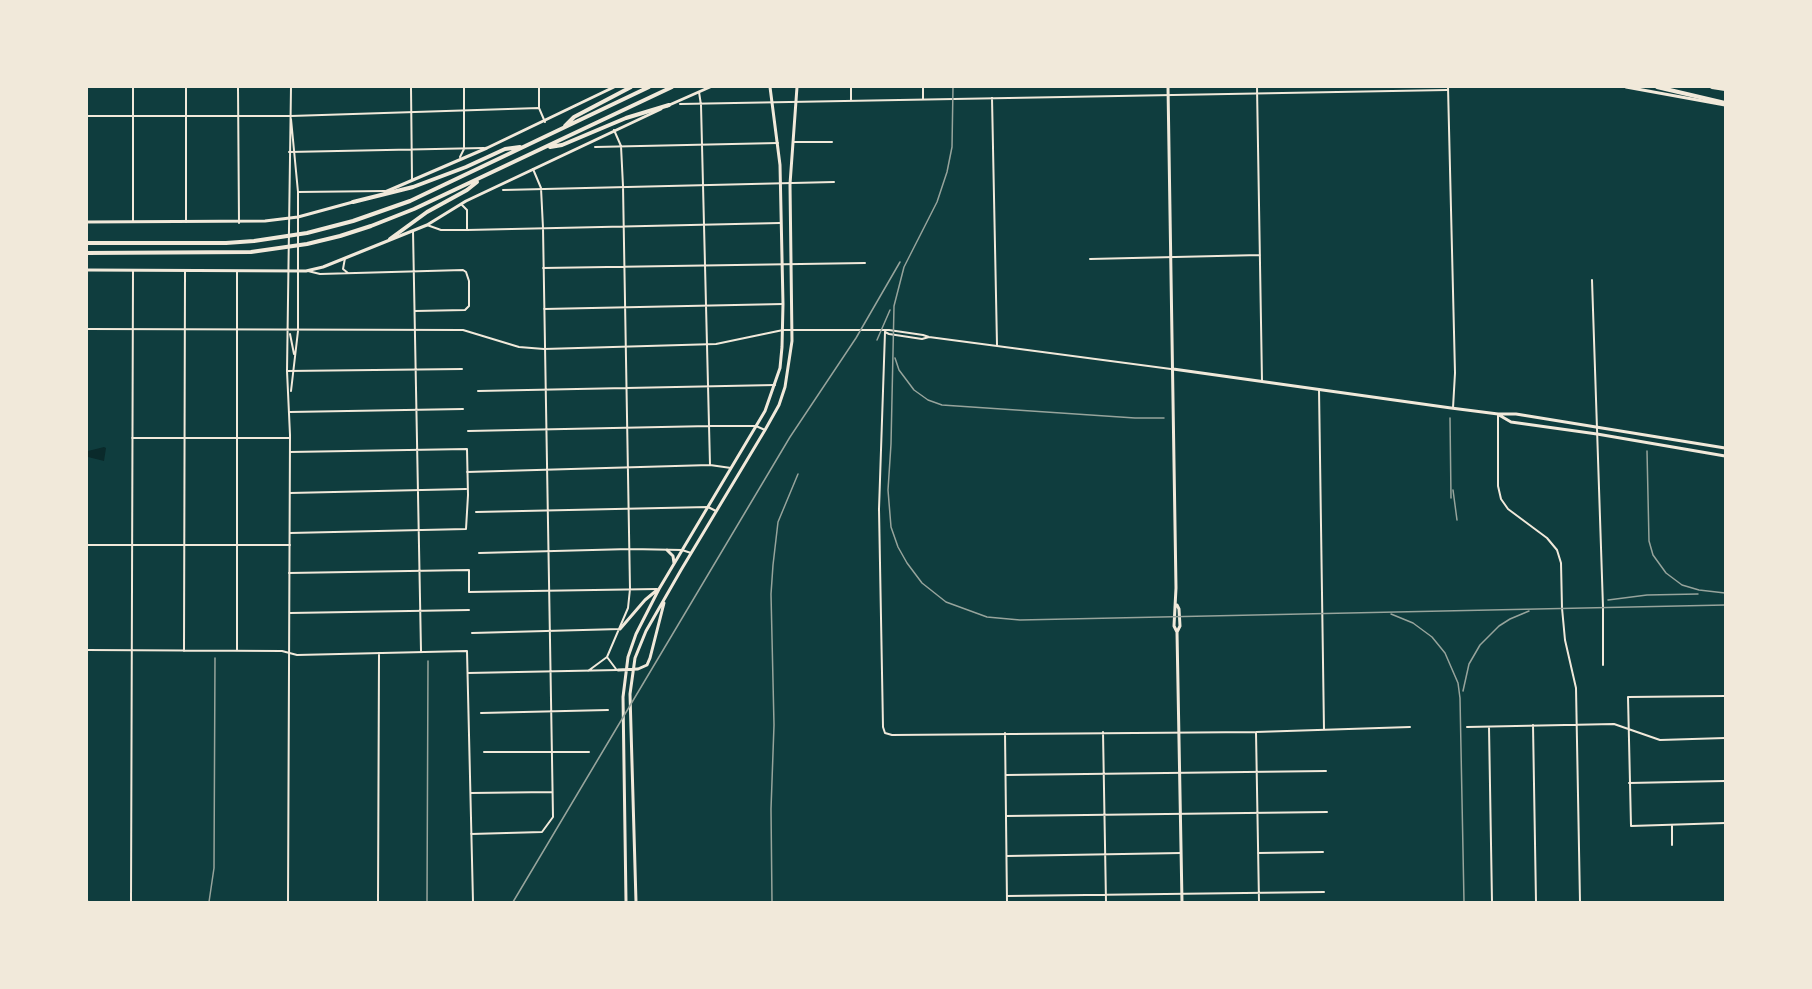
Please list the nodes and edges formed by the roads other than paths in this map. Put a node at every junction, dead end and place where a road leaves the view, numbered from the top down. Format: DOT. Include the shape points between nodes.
graph roads {
  1 [pos="133,87"];
  2 [pos="186,87"];
  3 [pos="238,87"];
  4 [pos="291,87"];
  5 [pos="411,87"];
  6 [pos="464,87"];
  7 [pos="539,87"];
  8 [pos="614,87"];
  9 [pos="631,87"];
  10 [pos="650,87"];
  11 [pos="672,87"];
  12 [pos="710,87"];
  13 [pos="769,87"];
  14 [pos="797,87"];
  15 [pos="851,87"];
  16 [pos="923,87"];
  17 [pos="1168,87"];
  18 [pos="1257,87"];
  19 [pos="1626,87"];
  20 [pos="1657,87"];
  21 [pos="1712,87"];
  22 [pos="1448,88"];
  23 [pos="1725,89"];
  24 [pos="699,92"];
  25 [pos="1257,93"];
  26 [pos="1168,94"];
  27 [pos="992,98"];
  28 [pos="923,100"];
  29 [pos="851,101"];
  30 [pos="771,103"];
  31 [pos="797,103"];
  32 [pos="680,104"];
  33 [pos="1725,104"];
  34 [pos="669,105"];
  35 [pos="701,105"];
  36 [pos="539,108"];
  37 [pos="464,109"];
  38 [pos="411,112"];
  39 [pos="87,116"];
  40 [pos="133,116"];
  41 [pos="186,116"];
  42 [pos="238,116"];
  43 [pos="291,116"];
  44 [pos="545,122"];
  45 [pos="562,128"];
  46 [pos="614,130"];
  47 [pos="793,142"];
  48 [pos="832,142"];
  49 [pos="778,143"];
  50 [pos="702,144"];
  51 [pos="621,146"];
  52 [pos="524,147"];
  53 [pos="596,147"];
  54 [pos="487,148"];
  55 [pos="544,148"];
  56 [pos="464,149"];
  57 [pos="412,150"];
  58 [pos="454,150"];
  59 [pos="291,152"];
  60 [pos="461,158"];
  61 [pos="533,169"];
  62 [pos="481,178"];
  63 [pos="412,182"];
  64 [pos="834,182"];
  65 [pos="703,184"];
  66 [pos="780,184"];
  67 [pos="790,184"];
  68 [pos="623,186"];
  69 [pos="541,188"];
  70 [pos="502,190"];
  71 [pos="388,191"];
  72 [pos="298,192"];
  73 [pos="353,202"];
  74 [pos="461,204"];
  75 [pos="298,217"];
  76 [pos="290,219"];
  77 [pos="87,222"];
  78 [pos="186,222"];
  79 [pos="133,223"];
  80 [pos="238,223"];
  81 [pos="780,224"];
  82 [pos="426,225"];
  83 [pos="704,225"];
  84 [pos="623,227"];
  85 [pos="543,228"];
  86 [pos="467,230"];
  87 [pos="413,231"];
  88 [pos="390,239"];
  89 [pos="87,243"];
  90 [pos="87,253"];
  91 [pos="1260,255"];
  92 [pos="1171,256"];
  93 [pos="345,258"];
  94 [pos="1090,259"];
  95 [pos="865,263"];
  96 [pos="782,264"];
  97 [pos="792,264"];
  98 [pos="704,265"];
  99 [pos="624,266"];
  100 [pos="543,268"];
  101 [pos="87,270"];
  102 [pos="133,270"];
  103 [pos="185,270"];
  104 [pos="288,270"];
  105 [pos="297,270"];
  106 [pos="237,271"];
  107 [pos="306,271"];
  108 [pos="414,272"];
  109 [pos="348,273"];
  110 [pos="1592,280"];
  111 [pos="783,304"];
  112 [pos="705,305"];
  113 [pos="625,307"];
  114 [pos="544,309"];
  115 [pos="415,311"];
  116 [pos="87,329"];
  117 [pos="792,329"];
  118 [pos="132,330"];
  119 [pos="184,330"];
  120 [pos="237,330"];
  121 [pos="416,330"];
  122 [pos="783,330"];
  123 [pos="288,331"];
  124 [pos="298,331"];
  125 [pos="885,332"];
  126 [pos="706,345"];
  127 [pos="997,345"];
  128 [pos="626,347"];
  129 [pos="544,349"];
  130 [pos="295,359"];
  131 [pos="462,369"];
  132 [pos="1173,369"];
  133 [pos="416,370"];
  134 [pos="287,371"];
  135 [pos="294,371"];
  136 [pos="1262,381"];
  137 [pos="707,385"];
  138 [pos="775,385"];
  139 [pos="627,387"];
  140 [pos="545,389"];
  141 [pos="1319,389"];
  142 [pos="478,391"];
  143 [pos="290,397"];
  144 [pos="1453,408"];
  145 [pos="464,409"];
  146 [pos="417,410"];
  147 [pos="290,412"];
  148 [pos="1498,414"];
  149 [pos="710,426"];
  150 [pos="756,426"];
  151 [pos="1596,426"];
  152 [pos="627,428"];
  153 [pos="546,429"];
  154 [pos="765,430"];
  155 [pos="468,431"];
  156 [pos="1597,434"];
  157 [pos="132,438"];
  158 [pos="184,438"];
  159 [pos="237,438"];
  160 [pos="290,438"];
  161 [pos="1725,448"];
  162 [pos="418,450"];
  163 [pos="290,453"];
  164 [pos="1725,456"];
  165 [pos="710,465"];
  166 [pos="628,468"];
  167 [pos="731,468"];
  168 [pos="546,470"];
  169 [pos="467,472"];
  170 [pos="466,489"];
  171 [pos="418,490"];
  172 [pos="290,493"];
  173 [pos="708,507"];
  174 [pos="628,509"];
  175 [pos="547,510"];
  176 [pos="717,511"];
  177 [pos="476,512"];
  178 [pos="419,530"];
  179 [pos="290,533"];
  180 [pos="87,545"];
  181 [pos="132,545"];
  182 [pos="184,545"];
  183 [pos="237,545"];
  184 [pos="290,545"];
  185 [pos="630,549"];
  186 [pos="548,550"];
  187 [pos="667,550"];
  188 [pos="682,550"];
  189 [pos="479,553"];
  190 [pos="691,553"];
  191 [pos="674,565"];
  192 [pos="420,571"];
  193 [pos="290,573"];
  194 [pos="630,589"];
  195 [pos="659,589"];
  196 [pos="549,591"];
  197 [pos="666,599"];
  198 [pos="469,610"];
  199 [pos="420,611"];
  200 [pos="290,613"];
  201 [pos="620,629"];
  202 [pos="549,631"];
  203 [pos="472,633"];
  204 [pos="87,650"];
  205 [pos="237,650"];
  206 [pos="131,651"];
  207 [pos="183,651"];
  208 [pos="421,652"];
  209 [pos="289,653"];
  210 [pos="379,653"];
  211 [pos="607,657"];
  212 [pos="1603,665"];
  213 [pos="618,670"];
  214 [pos="550,671"];
  215 [pos="588,671"];
  216 [pos="468,673"];
  217 [pos="1725,696"];
  218 [pos="608,710"];
  219 [pos="551,711"];
  220 [pos="481,713"];
  221 [pos="1577,724"];
  222 [pos="1533,725"];
  223 [pos="1410,727"];
  224 [pos="1467,727"];
  225 [pos="1489,727"];
  226 [pos="1628,728"];
  227 [pos="1324,730"];
  228 [pos="1103,732"];
  229 [pos="1180,732"];
  230 [pos="1256,732"];
  231 [pos="1005,733"];
  232 [pos="1725,738"];
  233 [pos="484,752"];
  234 [pos="552,752"];
  235 [pos="589,752"];
  236 [pos="1326,771"];
  237 [pos="1181,773"];
  238 [pos="1256,773"];
  239 [pos="1006,775"];
  240 [pos="1104,775"];
  241 [pos="1725,781"];
  242 [pos="1629,783"];
  243 [pos="552,792"];
  244 [pos="471,794"];
  245 [pos="1257,812"];
  246 [pos="1327,812"];
  247 [pos="1181,813"];
  248 [pos="1104,814"];
  249 [pos="1006,816"];
  250 [pos="1725,824"];
  251 [pos="1672,825"];
  252 [pos="471,834"];
  253 [pos="1672,845"];
  254 [pos="1323,852"];
  255 [pos="1182,853"];
  256 [pos="1258,853"];
  257 [pos="1105,855"];
  258 [pos="1007,856"];
  259 [pos="1324,892"];
  260 [pos="1182,894"];
  261 [pos="1258,894"];
  262 [pos="1106,895"];
  263 [pos="1007,896"];
  264 [pos="130,902"];
  265 [pos="288,902"];
  266 [pos="378,902"];
  267 [pos="472,902"];
  268 [pos="626,902"];
  269 [pos="636,902"];
  270 [pos="1008,902"];
  271 [pos="1106,902"];
  272 [pos="1182,902"];
  273 [pos="1259,902"];
  274 [pos="1492,902"];
  275 [pos="1536,902"];
  276 [pos="1580,902"];
  1 -- 40 [label="street"];
  2 -- 41 [label="street"];
  3 -- 42 [label="street"];
  4 -- 43 [label="street"];
  5 -- 38 [label="street"];
  6 -- 37 [label="street"];
  7 -- 36 [label="street"];
  8 -- 44 [label="main road"];
  9 -- 45 [label="highway" via="574,117"];
  10 -- 45 [label="highway"];
  11 -- 55 [label="highway"];
  12 -- 24 [label="main road"];
  13 -- 30 [label="main road"];
  14 -- 31 [label="main road"];
  15 -- 29 [label="street"];
  16 -- 28 [label="street"];
  17 -- 26 [label="main road"];
  18 -- 25 [label="street"];
  19 -- 33 [label="main road"];
  20 -- 33 [label="highway"];
  21 -- 23 [label="highway"];
  22 -- 25 [label="street"];
  22 -- 144 [label="street"];
  24 -- 34 [label="main road"];
  24 -- 35 [label="street"];
  25 -- 26 [label="street"];
  25 -- 91 [label="street"];
  26 -- 27 [label="street"];
  26 -- 92 [label="main road"];
  27 -- 28 [label="street"];
  27 -- 127 [label="street"];
  28 -- 29 [label="street"];
  29 -- 31 [label="street"];
  30 -- 31 [label="street"];
  30 -- 35 [label="street"];
  30 -- 49 [label="main road"];
  31 -- 47 [label="main road"];
  32 -- 35 [label="street"];
  34 -- 46 [label="main road"];
  34 -- 55 [label="highway" via="562,145"];
  35 -- 50 [label="street"];
  36 -- 37 [label="street"];
  36 -- 44 [label="street"];
  37 -- 38 [label="street"];
  37 -- 56 [label="street"];
  38 -- 43 [label="street"];
  38 -- 57 [label="street"];
  39 -- 40 [label="street"];
  40 -- 41 [label="street"];
  40 -- 79 [label="street"];
  41 -- 42 [label="street"];
  41 -- 78 [label="street"];
  42 -- 43 [label="street"];
  42 -- 80 [label="street"];
  43 -- 59 [label="street"];
  44 -- 54 [label="main road"];
  45 -- 52 [label="highway"];
  46 -- 51 [label="street"];
  46 -- 61 [label="main road"];
  47 -- 48 [label="street"];
  47 -- 67 [label="main road"];
  49 -- 50 [label="street"];
  49 -- 66 [label="main road"];
  50 -- 51 [label="street"];
  50 -- 65 [label="street"];
  51 -- 53 [label="street"];
  51 -- 68 [label="street"];
  52 -- 73 [label="highway" via="505,149 412,187"];
  52 -- 89 [label="highway" via="378,214 307,233 226,243"];
  54 -- 56 [label="street"];
  54 -- 60 [label="main road"];
  55 -- 62 [label="highway"];
  56 -- 58 [label="street"];
  56 -- 60 [label="street"];
  57 -- 58 [label="street"];
  57 -- 59 [label="street"];
  57 -- 63 [label="street"];
  58 -- 60 [label="street"];
  59 -- 72 [label="street"];
  59 -- 76 [label="street"];
  60 -- 63 [label="main road"];
  61 -- 69 [label="street"];
  61 -- 74 [label="main road"];
  62 -- 88 [label="highway"];
  62 -- 90 [label="highway" via="378,224 307,244 251,252"];
  63 -- 71 [label="main road"];
  64 -- 67 [label="street"];
  65 -- 66 [label="street"];
  65 -- 68 [label="street"];
  65 -- 83 [label="street"];
  66 -- 67 [label="street"];
  66 -- 81 [label="main road"];
  67 -- 97 [label="main road"];
  68 -- 69 [label="street"];
  68 -- 84 [label="street"];
  69 -- 70 [label="street"];
  69 -- 85 [label="street"];
  71 -- 72 [label="street"];
  71 -- 73 [label="main road"];
  72 -- 75 [label="street"];
  73 -- 75 [label="main road"];
  74 -- 82 [label="main road"];
  74 -- 86 [label="street" via="467,210"];
  75 -- 76 [label="main road"];
  75 -- 105 [label="street"];
  76 -- 80 [label="main road"];
  76 -- 104 [label="street"];
  77 -- 79 [label="main road"];
  78 -- 79 [label="main road"];
  78 -- 80 [label="main road"];
  81 -- 83 [label="street"];
  81 -- 96 [label="main road"];
  82 -- 86 [label="street" via="441,230"];
  82 -- 87 [label="main road"];
  83 -- 84 [label="street"];
  83 -- 98 [label="street"];
  84 -- 85 [label="street"];
  84 -- 99 [label="street"];
  85 -- 86 [label="street"];
  85 -- 100 [label="street"];
  87 -- 88 [label="main road"];
  87 -- 108 [label="street"];
  88 -- 93 [label="main road"];
  91 -- 92 [label="street"];
  91 -- 136 [label="street"];
  92 -- 94 [label="street"];
  92 -- 132 [label="main road"];
  93 -- 107 [label="main road"];
  93 -- 109 [label="street" via="342,265"];
  95 -- 97 [label="street"];
  96 -- 97 [label="street"];
  96 -- 98 [label="street"];
  96 -- 111 [label="main road"];
  97 -- 117 [label="main road"];
  98 -- 99 [label="street"];
  98 -- 112 [label="street"];
  99 -- 100 [label="street"];
  99 -- 113 [label="street"];
  100 -- 114 [label="street"];
  101 -- 102 [label="main road"];
  102 -- 103 [label="main road"];
  102 -- 118 [label="street"];
  103 -- 106 [label="main road"];
  103 -- 119 [label="street"];
  104 -- 105 [label="main road"];
  104 -- 106 [label="main road"];
  104 -- 123 [label="street"];
  105 -- 107 [label="main road"];
  105 -- 124 [label="street"];
  106 -- 120 [label="street"];
  107 -- 109 [label="street"];
  108 -- 109 [label="street"];
  108 -- 115 [label="street"];
  108 -- 115 [label="street" via="463,270 469,281 465,310"];
  110 -- 151 [label="street"];
  111 -- 112 [label="street"];
  111 -- 122 [label="main road"];
  112 -- 113 [label="street"];
  112 -- 126 [label="street"];
  113 -- 114 [label="street"];
  113 -- 128 [label="street"];
  114 -- 129 [label="street"];
  115 -- 121 [label="street"];
  116 -- 118 [label="street"];
  117 -- 122 [label="street"];
  117 -- 125 [label="street"];
  117 -- 154 [label="main road" via="785,387"];
  118 -- 119 [label="street"];
  118 -- 157 [label="street"];
  119 -- 120 [label="street"];
  119 -- 158 [label="street"];
  120 -- 123 [label="street"];
  120 -- 159 [label="street"];
  121 -- 124 [label="street"];
  121 -- 129 [label="street" via="463,330 519,347"];
  121 -- 133 [label="street"];
  122 -- 126 [label="street"];
  122 -- 138 [label="main road"];
  123 -- 124 [label="street"];
  123 -- 130 [label="street"];
  123 -- 134 [label="street"];
  124 -- 130 [label="street"];
  125 -- 127 [label="street"];
  125 -- 231 [label="street" via="879,509 883,727 888,734"];
  126 -- 128 [label="street"];
  126 -- 137 [label="street"];
  127 -- 132 [label="street"];
  128 -- 129 [label="street"];
  128 -- 139 [label="street"];
  129 -- 140 [label="street"];
  130 -- 135 [label="street"];
  131 -- 133 [label="street"];
  132 -- 136 [label="main road"];
  132 -- 229 [label="main road"];
  133 -- 135 [label="street"];
  133 -- 146 [label="street"];
  134 -- 135 [label="street"];
  134 -- 143 [label="street"];
  135 -- 143 [label="street"];
  136 -- 141 [label="main road"];
  137 -- 138 [label="street"];
  137 -- 139 [label="street"];
  137 -- 149 [label="street"];
  138 -- 150 [label="main road"];
  139 -- 140 [label="street"];
  139 -- 152 [label="street"];
  140 -- 142 [label="street"];
  140 -- 153 [label="street"];
  141 -- 144 [label="main road"];
  141 -- 227 [label="street"];
  143 -- 147 [label="street"];
  144 -- 148 [label="main road"];
  145 -- 146 [label="street"];
  146 -- 147 [label="street"];
  146 -- 162 [label="street"];
  147 -- 160 [label="street"];
  148 -- 151 [label="main road"];
  148 -- 156 [label="main road" via="1511,422"];
  148 -- 221 [label="street" via="1501,499 1508,509 1547,538 1561,563 1565,640 1576,688"];
  149 -- 150 [label="street"];
  149 -- 152 [label="street"];
  149 -- 165 [label="street"];
  150 -- 154 [label="street"];
  150 -- 167 [label="main road"];
  151 -- 156 [label="street"];
  151 -- 161 [label="main road"];
  152 -- 153 [label="street"];
  152 -- 166 [label="street"];
  153 -- 155 [label="street"];
  153 -- 168 [label="street"];
  154 -- 176 [label="main road"];
  156 -- 164 [label="main road"];
  156 -- 212 [label="street"];
  157 -- 158 [label="street"];
  157 -- 181 [label="street"];
  158 -- 159 [label="street"];
  158 -- 182 [label="street"];
  159 -- 160 [label="street"];
  159 -- 183 [label="street"];
  160 -- 163 [label="street"];
  162 -- 163 [label="street"];
  162 -- 169 [label="street" via="467,449"];
  162 -- 171 [label="street"];
  163 -- 172 [label="street"];
  165 -- 166 [label="street"];
  165 -- 167 [label="street"];
  166 -- 168 [label="street"];
  166 -- 174 [label="street"];
  167 -- 173 [label="main road"];
  168 -- 169 [label="street"];
  168 -- 175 [label="street"];
  169 -- 170 [label="street"];
  170 -- 171 [label="street"];
  170 -- 178 [label="street" via="466,530"];
  171 -- 172 [label="street"];
  171 -- 178 [label="street"];
  172 -- 179 [label="street"];
  173 -- 174 [label="street"];
  173 -- 176 [label="street"];
  173 -- 188 [label="main road"];
  174 -- 175 [label="street"];
  174 -- 185 [label="street"];
  175 -- 177 [label="street"];
  175 -- 186 [label="street"];
  176 -- 190 [label="main road"];
  178 -- 179 [label="street"];
  178 -- 192 [label="street"];
  179 -- 184 [label="street"];
  180 -- 181 [label="street"];
  181 -- 182 [label="street"];
  181 -- 206 [label="street"];
  182 -- 183 [label="street"];
  182 -- 207 [label="street"];
  183 -- 184 [label="street"];
  183 -- 205 [label="street"];
  184 -- 193 [label="street"];
  185 -- 186 [label="street"];
  185 -- 187 [label="street"];
  185 -- 194 [label="street"];
  186 -- 189 [label="street"];
  186 -- 196 [label="street"];
  187 -- 188 [label="street"];
  187 -- 191 [label="main road" via="674,556"];
  188 -- 190 [label="street"];
  188 -- 191 [label="main road"];
  190 -- 197 [label="main road"];
  191 -- 195 [label="main road"];
  192 -- 193 [label="street"];
  192 -- 196 [label="street" via="469,570 469,592"];
  192 -- 199 [label="street"];
  193 -- 200 [label="street"];
  194 -- 195 [label="street"];
  194 -- 196 [label="street"];
  194 -- 201 [label="street"];
  195 -- 201 [label="main road"];
  195 -- 268 [label="main road" via="628,657 623,697"];
  196 -- 202 [label="street"];
  197 -- 213 [label="main road" via="646,664 638,669"];
  197 -- 269 [label="main road" via="635,658 630,694"];
  198 -- 199 [label="street"];
  199 -- 200 [label="street"];
  199 -- 208 [label="street"];
  200 -- 209 [label="street"];
  201 -- 202 [label="street"];
  201 -- 211 [label="street"];
  202 -- 203 [label="street"];
  202 -- 214 [label="street"];
  204 -- 206 [label="street"];
  205 -- 207 [label="street"];
  205 -- 209 [label="street"];
  206 -- 207 [label="street"];
  206 -- 264 [label="street"];
  208 -- 210 [label="street"];
  208 -- 216 [label="street" via="466,651"];
  209 -- 210 [label="street"];
  209 -- 265 [label="street"];
  210 -- 266 [label="street"];
  211 -- 213 [label="street"];
  211 -- 215 [label="street"];
  213 -- 215 [label="street"];
  214 -- 215 [label="street"];
  214 -- 216 [label="street"];
  214 -- 219 [label="street"];
  216 -- 244 [label="street"];
  217 -- 226 [label="street" via="1628,697"];
  218 -- 219 [label="street"];
  219 -- 220 [label="street"];
  219 -- 234 [label="street"];
  221 -- 222 [label="street"];
  221 -- 226 [label="street"];
  221 -- 276 [label="street"];
  222 -- 225 [label="street"];
  222 -- 275 [label="street"];
  223 -- 227 [label="street"];
  224 -- 225 [label="street"];
  225 -- 274 [label="street"];
  226 -- 232 [label="street" via="1660,740"];
  226 -- 242 [label="street"];
  227 -- 230 [label="street"];
  228 -- 229 [label="street"];
  228 -- 231 [label="street"];
  228 -- 240 [label="street"];
  229 -- 230 [label="street"];
  229 -- 237 [label="main road"];
  230 -- 238 [label="street"];
  231 -- 239 [label="street"];
  233 -- 234 [label="street"];
  234 -- 235 [label="street"];
  234 -- 243 [label="street"];
  236 -- 238 [label="street"];
  237 -- 238 [label="street"];
  237 -- 240 [label="street"];
  237 -- 247 [label="main road"];
  238 -- 245 [label="street"];
  239 -- 240 [label="street"];
  239 -- 249 [label="street"];
  240 -- 248 [label="street"];
  241 -- 242 [label="street"];
  242 -- 251 [label="street" via="1631,826"];
  243 -- 244 [label="street"];
  243 -- 252 [label="street" via="553,817 542,832"];
  244 -- 252 [label="street"];
  245 -- 246 [label="street"];
  245 -- 247 [label="street"];
  245 -- 256 [label="street"];
  247 -- 248 [label="street"];
  247 -- 255 [label="main road"];
  248 -- 249 [label="street"];
  248 -- 257 [label="street"];
  249 -- 258 [label="street"];
  250 -- 251 [label="street"];
  251 -- 253 [label="street"];
  252 -- 267 [label="street"];
  254 -- 256 [label="street"];
  255 -- 257 [label="street"];
  255 -- 260 [label="main road"];
  256 -- 261 [label="street"];
  257 -- 258 [label="street"];
  257 -- 262 [label="street"];
  258 -- 263 [label="street"];
  259 -- 261 [label="street"];
  260 -- 261 [label="street"];
  260 -- 262 [label="street"];
  260 -- 272 [label="main road"];
  261 -- 273 [label="street"];
  262 -- 263 [label="street"];
  262 -- 271 [label="street"];
  263 -- 270 [label="street"];
}
